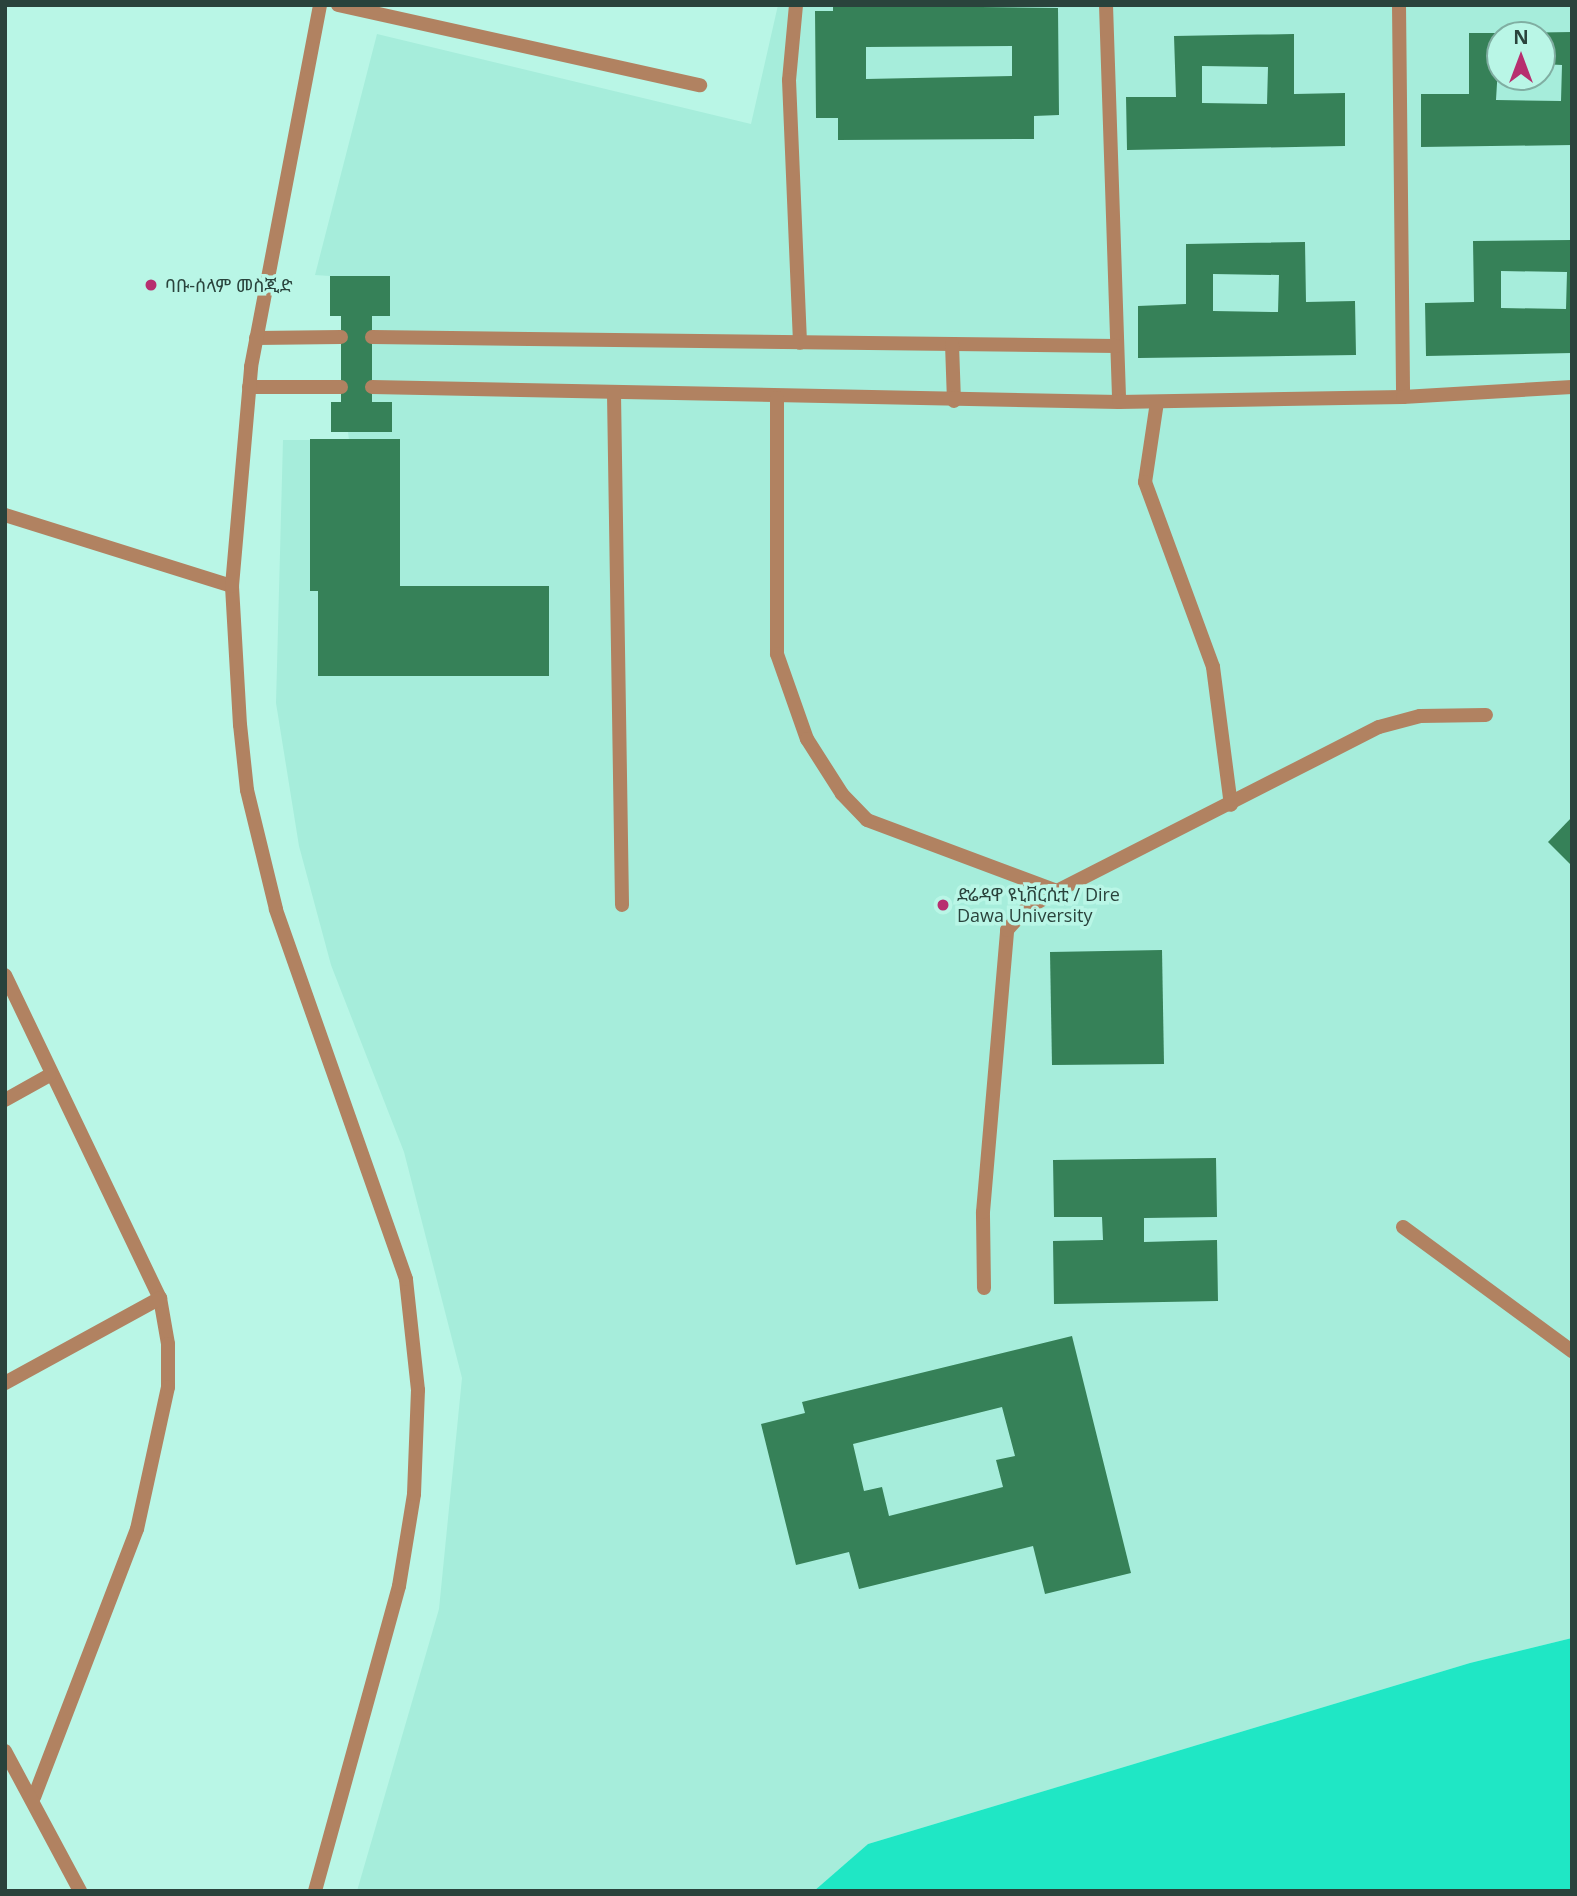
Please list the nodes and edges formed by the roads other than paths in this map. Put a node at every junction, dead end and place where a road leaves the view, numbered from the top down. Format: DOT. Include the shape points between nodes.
graph roads {
  1 [pos="320,5"];
  2 [pos="338,5"];
  3 [pos="796,5"];
  4 [pos="1106,5"];
  5 [pos="1399,5"];
  6 [pos="359,7"];
  7 [pos="700,85"];
  8 [pos="341,337"];
  9 [pos="372,337"];
  10 [pos="256,338"];
  11 [pos="800,343"];
  12 [pos="952,344"];
  13 [pos="1116,345"];
  14 [pos="249,387"];
  15 [pos="341,387"];
  16 [pos="372,387"];
  17 [pos="1572,387"];
  18 [pos="614,394"];
  19 [pos="1403,397"];
  20 [pos="777,398"];
  21 [pos="954,401"];
  22 [pos="1119,402"];
  23 [pos="1157,402"];
  24 [pos="5,515"];
  25 [pos="232,586"];
  26 [pos="1486,715"];
  27 [pos="1231,805"];
  28 [pos="1057,891"];
  29 [pos="622,905"];
  30 [pos="5,975"];
  31 [pos="50,1076"];
  32 [pos="5,1100"];
  33 [pos="1403,1227"];
  34 [pos="985,1288"];
  35 [pos="159,1298"];
  36 [pos="1572,1352"];
  37 [pos="5,1383"];
  38 [pos="5,1751"];
  39 [pos="34,1797"];
  40 [pos="80,1891"];
  41 [pos="315,1891"];
  1 -- 10 [label="street"];
  2 -- 6 [label="street"];
  3 -- 11 [label="street" via="789,80"];
  4 -- 13 [label="street"];
  5 -- 19 [label="street"];
  6 -- 7 [label="street"];
  8 -- 10 [label="street"];
  9 -- 11 [label="street"];
  10 -- 14 [label="street"];
  11 -- 12 [label="street"];
  12 -- 13 [label="street"];
  12 -- 21 [label="street"];
  13 -- 22 [label="street"];
  14 -- 15 [label="street"];
  14 -- 25 [label="street"];
  16 -- 18 [label="street"];
  17 -- 19 [label="street"];
  18 -- 20 [label="street"];
  18 -- 29 [label="street"];
  19 -- 23 [label="street"];
  20 -- 21 [label="street"];
  20 -- 28 [label="street" via="777,654 807,739 842,793 867,820"];
  21 -- 22 [label="street"];
  22 -- 23 [label="street"];
  23 -- 27 [label="street" via="1145,482 1213,667"];
  24 -- 25 [label="street"];
  25 -- 41 [label="street" via="247,790 276,909 406,1279 418,1390 414,1494 399,1586"];
  26 -- 27 [label="street" via="1420,716 1379,727"];
  27 -- 28 [label="street"];
  28 -- 34 [label="street" via="1026,909 1007,930 983,1212"];
  30 -- 31 [label="street"];
  31 -- 32 [label="street"];
  31 -- 35 [label="street" via="93,1155"];
  33 -- 36 [label="street"];
  35 -- 37 [label="street"];
  35 -- 39 [label="street" via="168,1344 168,1387 137,1529"];
  38 -- 39 [label="street"];
  39 -- 40 [label="street"];
}
